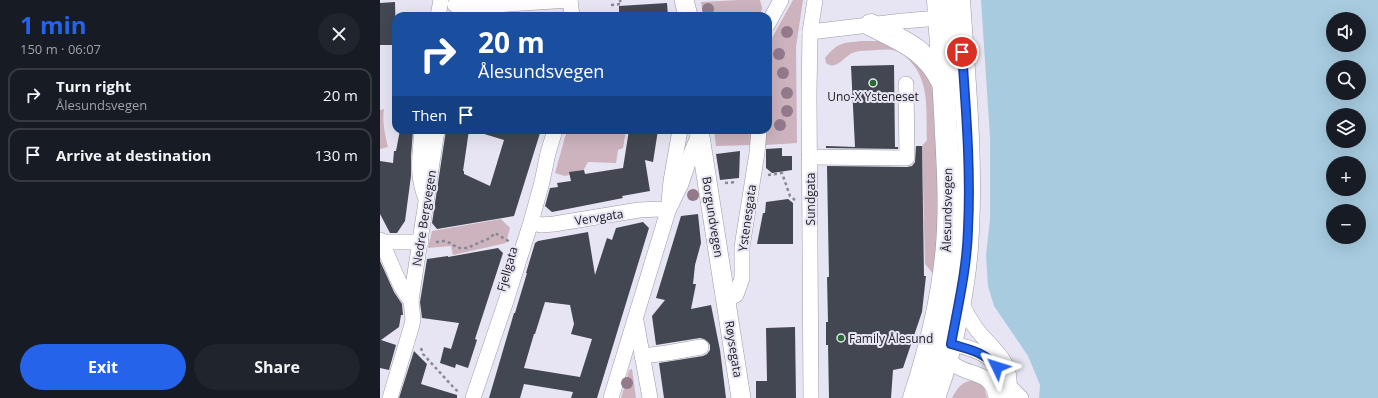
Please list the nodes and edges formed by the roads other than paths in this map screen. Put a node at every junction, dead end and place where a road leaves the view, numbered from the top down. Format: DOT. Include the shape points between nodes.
graph roads {
  1 [pos="570,0"];
  2 [pos="680,0"];
  3 [pos="684,0"];
  4 [pos="781,0"];
  5 [pos="815,0"];
  6 [pos="451,5"];
  7 [pos="948,5"];
  8 [pos="443,12"];
  9 [pos="572,12"];
  10 [pos="680,12"];
  11 [pos="687,12"];
  12 [pos="772,17"];
  13 [pos="871,25"];
  14 [pos="810,32"];
  15 [pos="943,83"];
  16 [pos="906,84"];
  17 [pos="422,134"];
  18 [pos="436,134"];
  19 [pos="554,134"];
  20 [pos="679,134"];
  21 [pos="698,134"];
  22 [pos="699,134"];
  23 [pos="759,134"];
  24 [pos="548,153"];
  25 [pos="809,157"];
  26 [pos="426,200"];
  27 [pos="668,211"];
  28 [pos="531,222"];
  29 [pos="380,241"];
  30 [pos="421,242"];
  31 [pos="960,299"];
  32 [pos="726,300"];
  33 [pos="411,303"];
  34 [pos="635,320"];
  35 [pos="701,347"];
  36 [pos="943,347"];
  37 [pos="642,356"];
  38 [pos="1007,392"];
  39 [pos="471,394"];
  40 [pos="380,396"];
  41 [pos="390,398"];
  42 [pos="611,398"];
  43 [pos="650,398"];
  44 [pos="741,398"];
  45 [pos="811,398"];
  46 [pos="914,398"];
  47 [pos="934,398"];
  48 [pos="996,398"];
  49 [pos="1021,398"];
  1 -- 6 [label="street" via="480,6"];
  1 -- 9 [label="street"];
  2 -- 10 [label="main road"];
  3 -- 11 [label="main road"];
  4 -- 12 [label="street"];
  5 -- 14 [label="street, Sundgata"];
  6 -- 8 [label="street"];
  7 -- 13 [label="street" via="903,21"];
  7 -- 15 [label="highway, Ålesundsvegen"];
  7 -- 31 [label="highway, Ålesundsvegen" via="967,130 968,230"];
  13 -- 14 [label="street"];
  13 -- 15 [label="highway" via="918,50 930,61"];
  14 -- 25 [label="street, Sundgata"];
  15 -- 36 [label="highway, Ålesundsvegen" via="948,164 948,244 942,285"];
  16 -- 25 [label="street" via="907,158"];
  17 -- 26 [label="street" via="420,178"];
  18 -- 26 [label="street, Nedre Bergvegen"];
  19 -- 24 [label="street, Fjellgata"];
  20 -- 27 [label="street, Borgundvegen"];
  21 -- 27 [label="street, Borgundvegen" via="681,184"];
  22 -- 32 [label="main road, Borgundvegen"];
  23 -- 32 [label="street, Ystenesgata" via="742,247 742,278 736,295"];
  24 -- 28 [label="street, Fjellgata"];
  24 -- 39 [label="street, Fjellgata" via="534,177"];
  25 -- 45 [label="street, Sundgata"];
  26 -- 30 [label="street, Nedre Bergvegen"];
  27 -- 28 [label="street, Vervgata" via="644,209 554,224"];
  27 -- 34 [label="street, Borgundvegen"];
  28 -- 39 [label="street, Fjellgata" via="506,301"];
  29 -- 30 [label="street"];
  29 -- 33 [label="street"];
  30 -- 33 [label="street, Nedre Bergvegen"];
  31 -- 36 [label="highway, Ålesundsvegen"];
  31 -- 38 [label="street" via="979,332 1003,359 1010,376"];
  32 -- 44 [label="main road, Røysegata"];
  33 -- 40 [label="street, Nedre Bergvegen"];
  33 -- 41 [label="street, Nedre Bergvegen" via="413,320"];
  34 -- 37 [label="street, Borgundvegen"];
  34 -- 42 [label="street, Borgundvegen"];
  35 -- 37 [label="street"];
  36 -- 38 [label="street" via="980,352 989,358 1004,376"];
  36 -- 46 [label="highway, Ålesundsvegen"];
  36 -- 47 [label="highway, Ålesundsvegen"];
  36 -- 48 [label="street" via="957,367 984,378 992,386"];
  37 -- 43 [label="street, Borgundvegen"];
  38 -- 49 [label="street"];
}
